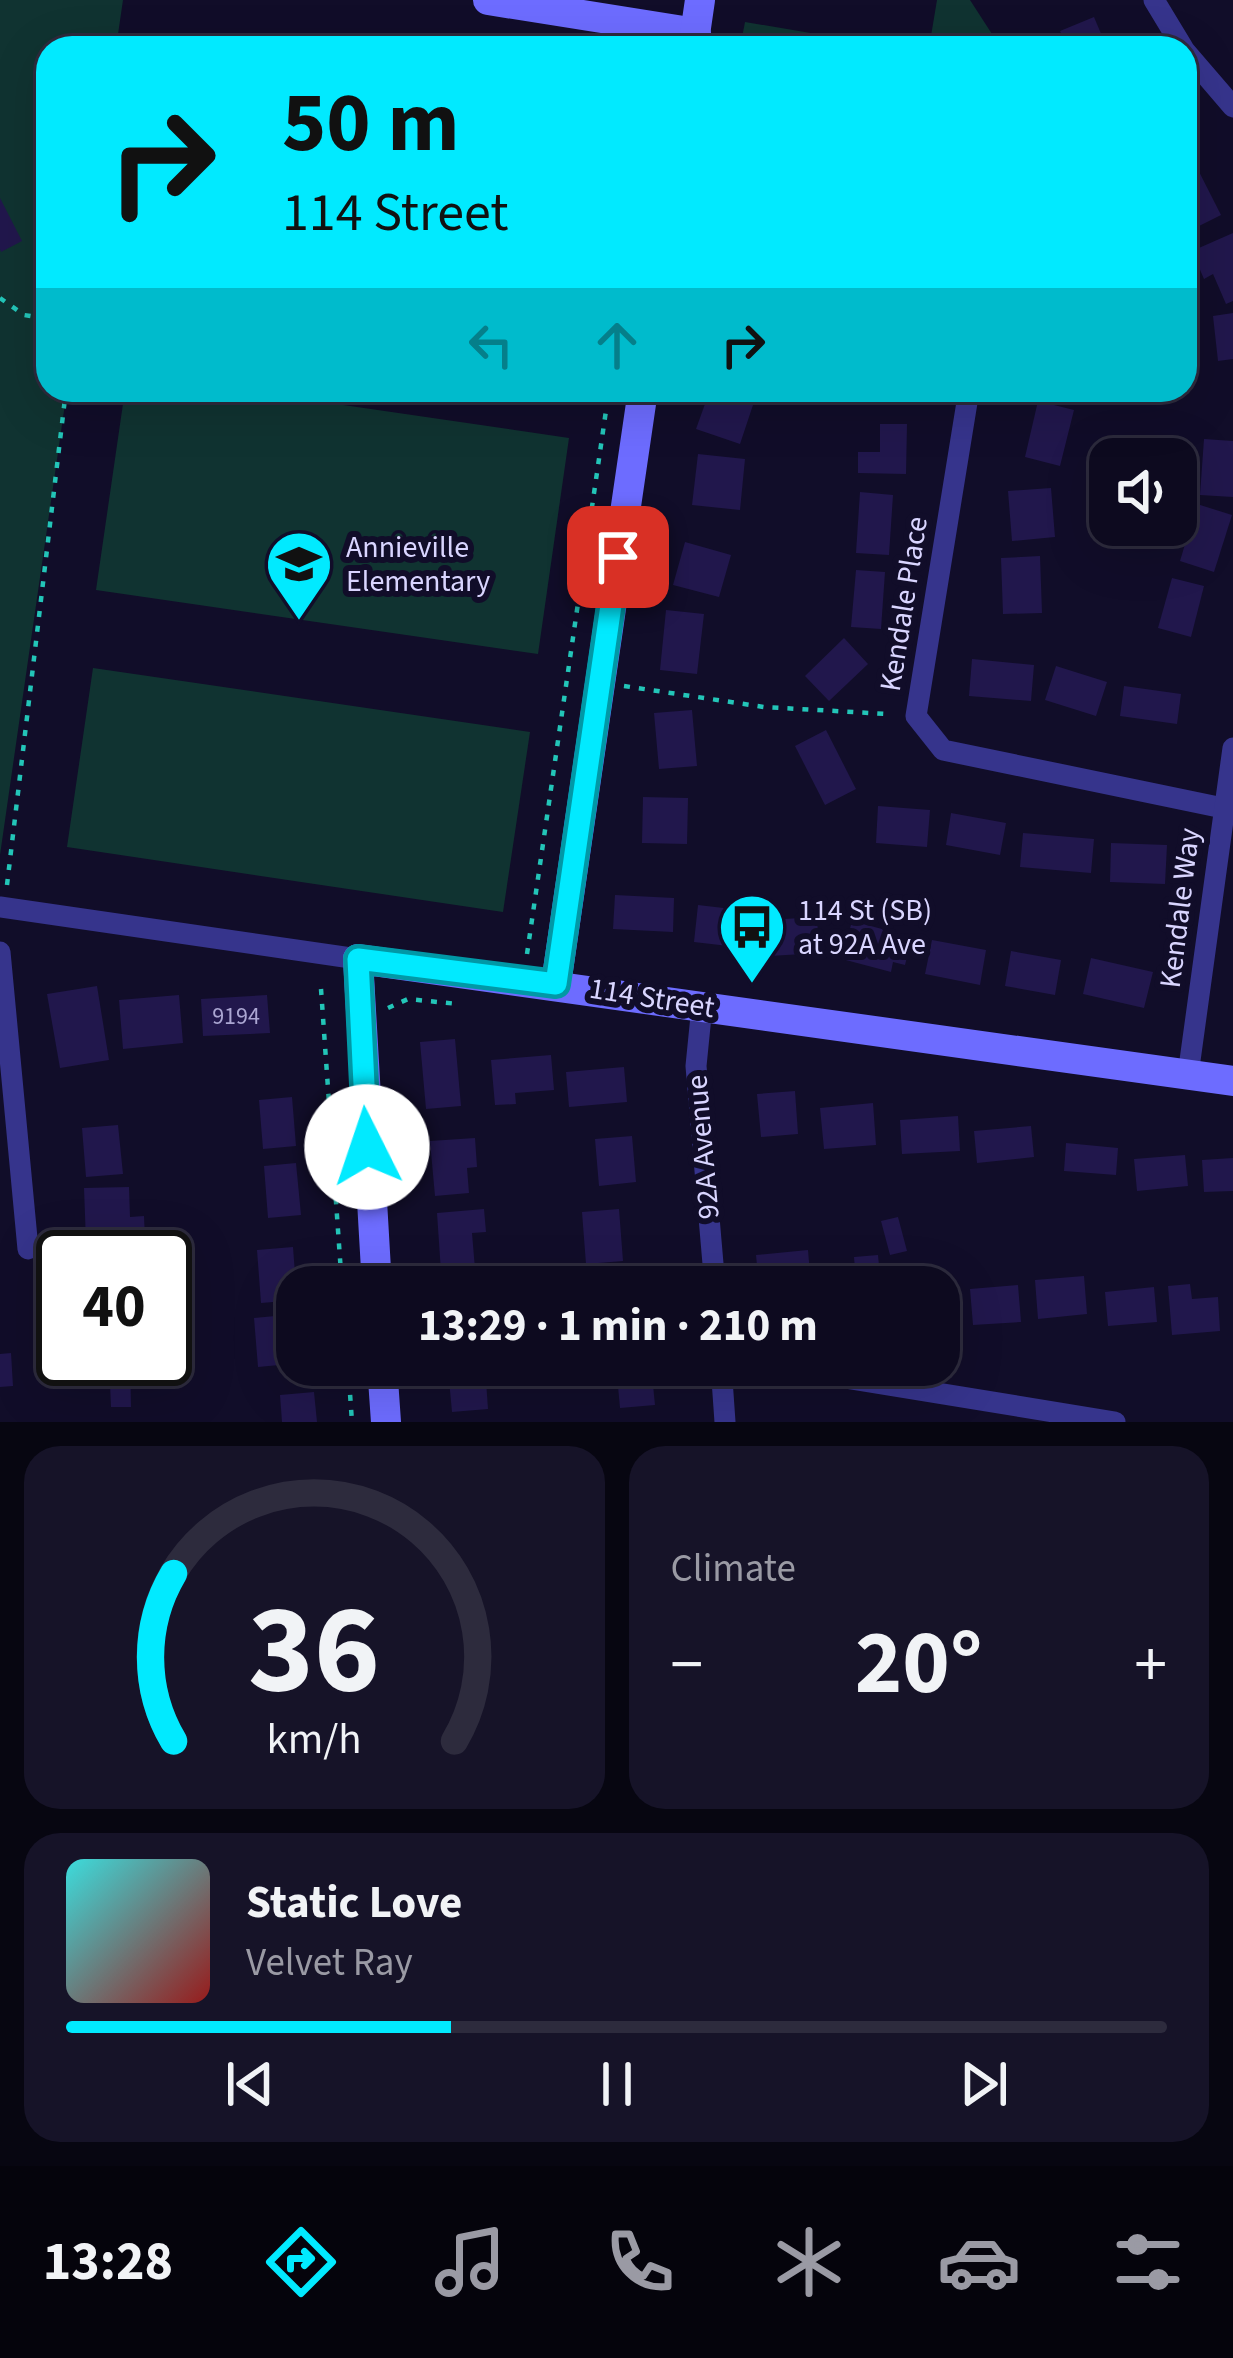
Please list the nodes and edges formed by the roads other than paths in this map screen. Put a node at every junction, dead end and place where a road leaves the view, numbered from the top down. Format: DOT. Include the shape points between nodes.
graph roads {
  1 [pos="488,0"];
  2 [pos="700,0"];
  3 [pos="1154,0"];
  4 [pos="669,36"];
  5 [pos="695,36"];
  6 [pos="1176,36"];
  7 [pos="1197,64"];
  8 [pos="1233,107"];
  9 [pos="641,402"];
  10 [pos="967,402"];
  11 [pos="1233,748"];
  12 [pos="1223,808"];
  13 [pos="4,897"];
  14 [pos="0,952"];
  15 [pos="358,959"];
  16 [pos="556,984"];
  17 [pos="702,1006"];
  18 [pos="1188,1075"];
  19 [pos="1233,1081"];
  20 [pos="28,1249"];
  21 [pos="376,1266"];
  22 [pos="713,1266"];
  23 [pos="383,1386"];
  24 [pos="722,1386"];
  25 [pos="880,1386"];
  26 [pos="1048,1417"];
  27 [pos="386,1422"];
  28 [pos="725,1422"];
  29 [pos="1115,1422"];
  1 -- 4 [label="street"];
  2 -- 5 [label="street"];
  3 -- 6 [label="street"];
  7 -- 8 [label="street"];
  9 -- 16 [label="street"];
  10 -- 12 [label="street, Kendale Place" via="916,716 943,750"];
  11 -- 12 [label="street, Kendale Way"];
  12 -- 18 [label="street, Kendale Way"];
  13 -- 15 [label="street, 114 Street"];
  14 -- 20 [label="street"];
  15 -- 16 [label="street, 114 Street"];
  15 -- 21 [label="street"];
  16 -- 17 [label="street, 114 Street"];
  17 -- 18 [label="street, 114 Street"];
  17 -- 22 [label="street, 92A Avenue" via="696,1066"];
  18 -- 19 [label="street, 114 Street"];
  23 -- 27 [label="street"];
  24 -- 28 [label="street"];
  25 -- 26 [label="street"];
  26 -- 29 [label="street"];
}
